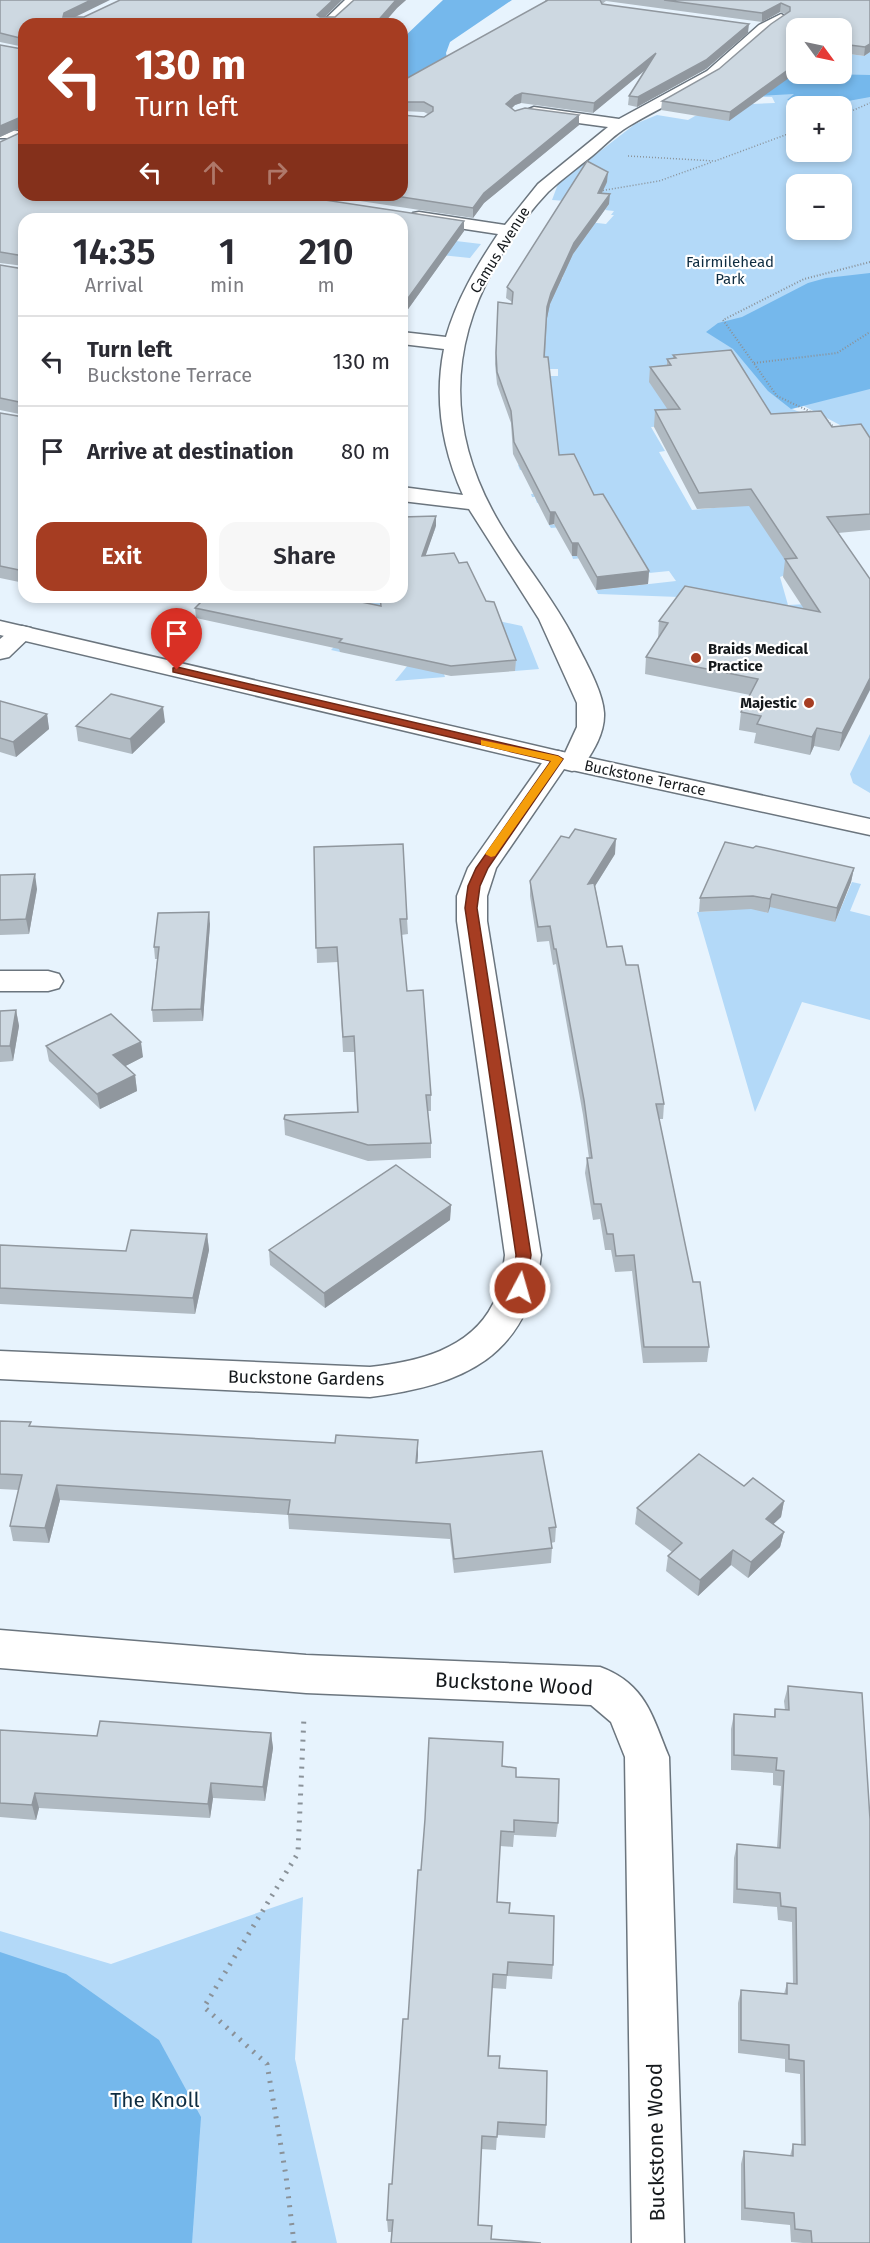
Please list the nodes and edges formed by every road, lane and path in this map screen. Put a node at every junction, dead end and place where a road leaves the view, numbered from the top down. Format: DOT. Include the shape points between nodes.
graph roads {
  1 [pos="353,0"];
  2 [pos="334,18"];
  3 [pos="742,25"];
  4 [pos="870,104"];
  5 [pos="524,105"];
  6 [pos="852,111"];
  7 [pos="621,124"];
  8 [pos="0,133"];
  9 [pos="18,134"];
  10 [pos="786,135"];
  11 [pos="18,136"];
  12 [pos="0,145"];
  13 [pos="583,154"];
  14 [pos="715,161"];
  15 [pos="533,199"];
  16 [pos="408,215"];
  17 [pos="510,231"];
  18 [pos="870,262"];
  19 [pos="870,332"];
  20 [pos="408,339"];
  21 [pos="452,344"];
  22 [pos="754,363"];
  23 [pos="837,430"];
  24 [pos="408,495"];
  25 [pos="477,503"];
  26 [pos="11,631"];
  27 [pos="0,652"];
  28 [pos="565,761"];
  29 [pos="870,827"];
  30 [pos="0,981"];
  31 [pos="48,981"];
  32 [pos="0,1365"];
  33 [pos="0,1649"];
  34 [pos="306,1674"];
  35 [pos="294,2243"];
  36 [pos="658,2243"];
  1 -- 2 [label="street"];
  3 -- 7 [label="street, Camus Avenue" via="772,23 712,74"];
  4 -- 6 [label="path"];
  5 -- 7 [label="street" via="521,110"];
  7 -- 13 [label="street, Camus Avenue"];
  8 -- 9 [label="street"];
  10 -- 14 [label="path"];
  11 -- 12 [label="street"];
  13 -- 14 [label="path"];
  13 -- 15 [label="street, Camus Avenue"];
  14 -- 15 [label="path" via="645,184"];
  15 -- 17 [label="street, Camus Avenue"];
  16 -- 17 [label="street"];
  17 -- 21 [label="street, Camus Avenue" via="476,284"];
  18 -- 22 [label="path" via="804,279 723,320"];
  19 -- 22 [label="path" via="837,353"];
  20 -- 21 [label="street"];
  21 -- 25 [label="street, Camus Avenue" via="448,386 451,422 460,462"];
  22 -- 23 [label="path" via="777,396 830,422"];
  24 -- 25 [label="street"];
  25 -- 28 [label="street, Camus Avenue" via="551,620 590,703 589,733"];
  26 -- 27 [label="street"];
  26 -- 28 [label="street, Buckstone Terrace"];
  28 -- 29 [label="street, Buckstone Terrace"];
  28 -- 32 [label="street, Buckstone Gardens" via="488,858 472,896 473,932 523,1255 523,1277 516,1299 491,1336 448,1364 405,1378 370,1382"];
  30 -- 31 [label="street"];
  33 -- 34 [label="street, Buckstone Wood"];
  34 -- 35 [label="path" via="298,1853 204,2007 267,2064"];
  34 -- 36 [label="street, Buckstone Wood" via="600,1686 627,1709 647,1757"];
}
